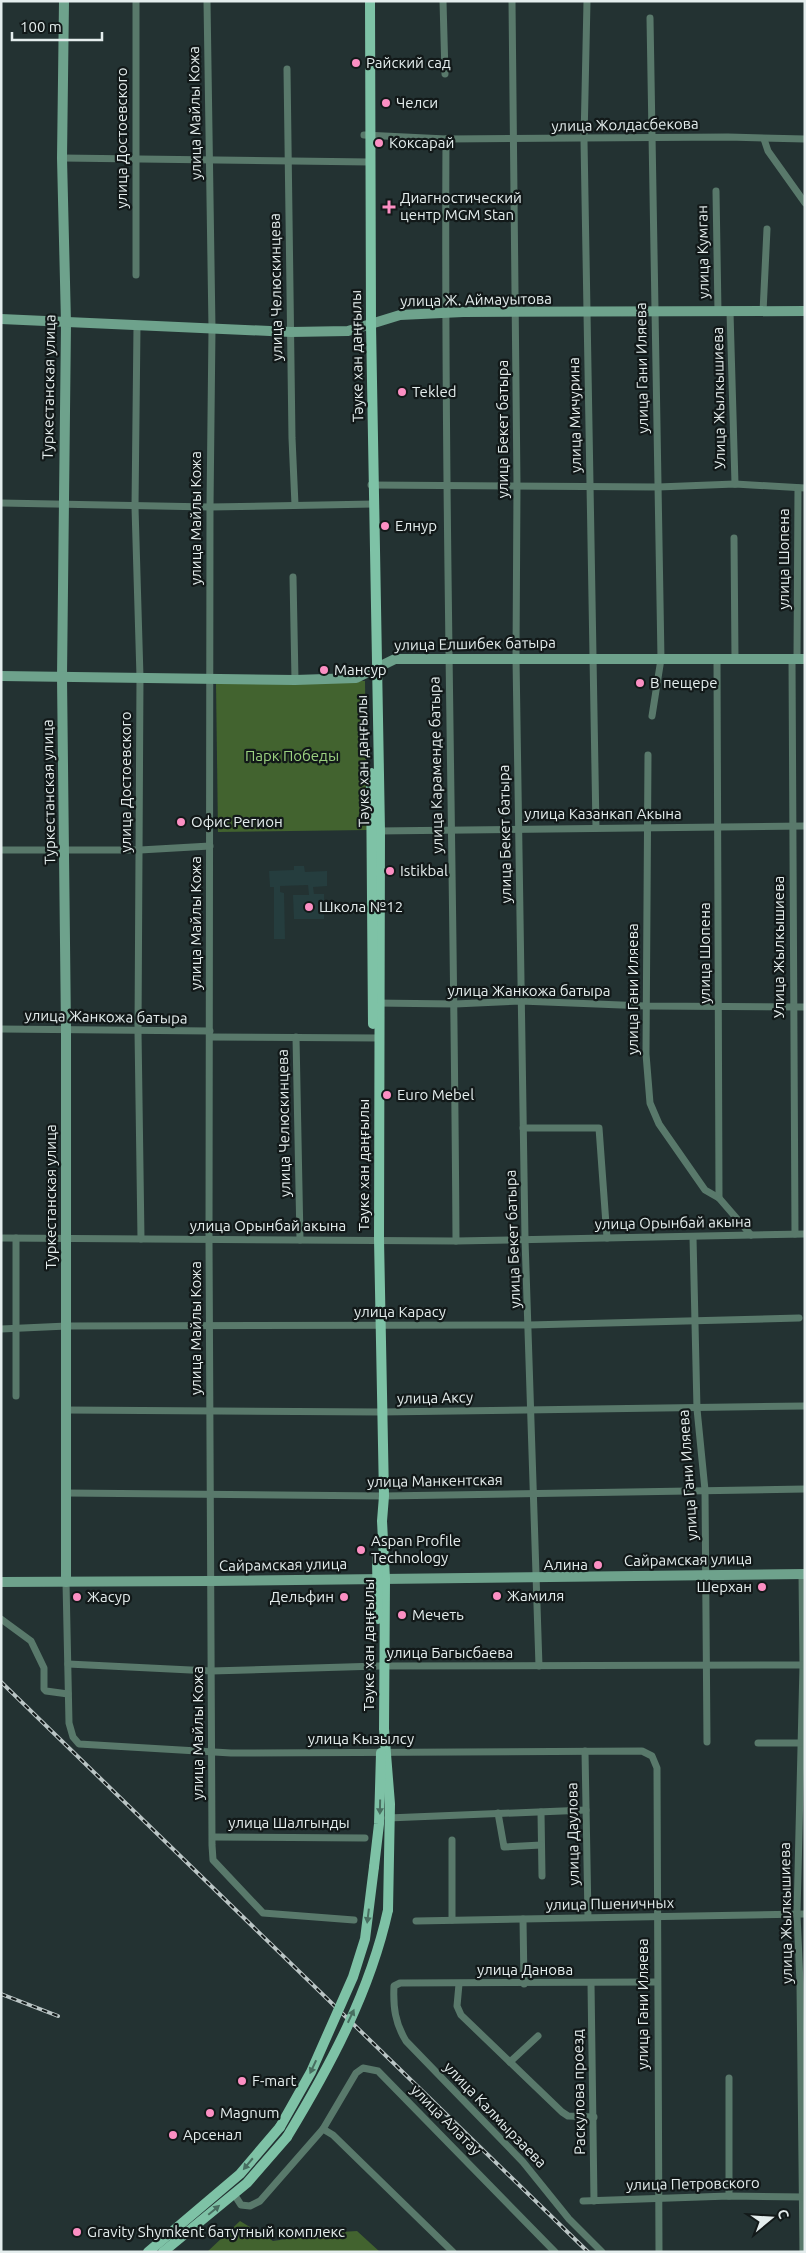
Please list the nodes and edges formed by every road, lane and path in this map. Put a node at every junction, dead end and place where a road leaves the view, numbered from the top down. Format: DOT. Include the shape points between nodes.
graph roads {
  1 [pos="64,1"];
  2 [pos="136,1"];
  3 [pos="207,1"];
  4 [pos="365,1"];
  5 [pos="370,1"];
  6 [pos="442,1"];
  7 [pos="512,1"];
  8 [pos="587,1"];
  9 [pos="650,18"];
  10 [pos="287,69"];
  11 [pos="445,74"];
  12 [pos="367,135"];
  13 [pos="446,139"];
  14 [pos="651,139"];
  15 [pos="805,139"];
  16 [pos="514,140"];
  17 [pos="584,140"];
  18 [pos="764,140"];
  19 [pos="62,158"];
  20 [pos="137,159"];
  21 [pos="209,160"];
  22 [pos="290,161"];
  23 [pos="366,161"];
  24 [pos="716,191"];
  25 [pos="805,203"];
  26 [pos="767,230"];
  27 [pos="136,275"];
  28 [pos="805,311"];
  29 [pos="588,312"];
  30 [pos="655,312"];
  31 [pos="718,312"];
  32 [pos="730,312"];
  33 [pos="762,312"];
  34 [pos="445,313"];
  35 [pos="515,313"];
  36 [pos="1,319"];
  37 [pos="66,323"];
  38 [pos="136,326"];
  39 [pos="369,326"];
  40 [pos="212,329"];
  41 [pos="291,332"];
  42 [pos="447,484"];
  43 [pos="734,484"];
  44 [pos="372,485"];
  45 [pos="517,485"];
  46 [pos="590,486"];
  47 [pos="658,488"];
  48 [pos="801,488"];
  49 [pos="1,503"];
  50 [pos="63,504"];
  51 [pos="372,504"];
  52 [pos="295,505"];
  53 [pos="135,507"];
  54 [pos="210,507"];
  55 [pos="734,538"];
  56 [pos="293,577"];
  57 [pos="448,658"];
  58 [pos="516,658"];
  59 [pos="594,658"];
  60 [pos="660,659"];
  61 [pos="718,659"];
  62 [pos="735,659"];
  63 [pos="798,659"];
  64 [pos="374,671"];
  65 [pos="1,676"];
  66 [pos="62,677"];
  67 [pos="140,677"];
  68 [pos="210,678"];
  69 [pos="295,680"];
  70 [pos="652,716"];
  71 [pos="648,755"];
  72 [pos="792,826"];
  73 [pos="805,826"];
  74 [pos="647,827"];
  75 [pos="518,828"];
  76 [pos="596,828"];
  77 [pos="718,828"];
  78 [pos="450,829"];
  79 [pos="376,831"];
  80 [pos="210,846"];
  81 [pos="1,850"];
  82 [pos="64,850"];
  83 [pos="140,850"];
  84 [pos="521,1001"];
  85 [pos="376,1003"];
  86 [pos="455,1004"];
  87 [pos="646,1006"];
  88 [pos="719,1007"];
  89 [pos="792,1007"];
  90 [pos="805,1007"];
  91 [pos="1,1029"];
  92 [pos="66,1030"];
  93 [pos="138,1031"];
  94 [pos="210,1034"];
  95 [pos="296,1037"];
  96 [pos="376,1038"];
  97 [pos="523,1128"];
  98 [pos="719,1198"];
  99 [pos="795,1234"];
  100 [pos="805,1234"];
  101 [pos="751,1235"];
  102 [pos="693,1237"];
  103 [pos="1,1238"];
  104 [pos="16,1238"];
  105 [pos="66,1238"];
  106 [pos="607,1238"];
  107 [pos="141,1239"];
  108 [pos="525,1239"];
  109 [pos="210,1240"];
  110 [pos="300,1240"];
  111 [pos="377,1240"];
  112 [pos="456,1241"];
  113 [pos="799,1318"];
  114 [pos="694,1322"];
  115 [pos="530,1325"];
  116 [pos="66,1326"];
  117 [pos="210,1326"];
  118 [pos="378,1327"];
  119 [pos="16,1328"];
  120 [pos="1,1329"];
  121 [pos="16,1396"];
  122 [pos="805,1406"];
  123 [pos="697,1409"];
  124 [pos="66,1410"];
  125 [pos="532,1410"];
  126 [pos="210,1411"];
  127 [pos="379,1412"];
  128 [pos="805,1489"];
  129 [pos="705,1490"];
  130 [pos="66,1493"];
  131 [pos="534,1494"];
  132 [pos="211,1495"];
  133 [pos="380,1496"];
  134 [pos="804,1574"];
  135 [pos="707,1575"];
  136 [pos="537,1577"];
  137 [pos="381,1579"];
  138 [pos="211,1581"];
  139 [pos="1,1582"];
  140 [pos="66,1582"];
  141 [pos="1,1619"];
  142 [pos="804,1638"];
  143 [pos="68,1664"];
  144 [pos="707,1664"];
  145 [pos="803,1665"];
  146 [pos="382,1666"];
  147 [pos="539,1666"];
  148 [pos="211,1671"];
  149 [pos="68,1694"];
  150 [pos="707,1742"];
  151 [pos="758,1743"];
  152 [pos="801,1743"];
  153 [pos="585,1751"];
  154 [pos="211,1752"];
  155 [pos="383,1755"];
  156 [pos="652,1756"];
  157 [pos="586,1810"];
  158 [pos="541,1812"];
  159 [pos="498,1813"];
  160 [pos="388,1818"];
  161 [pos="214,1836"];
  162 [pos="364,1838"];
  163 [pos="452,1840"];
  164 [pos="541,1845"];
  165 [pos="802,1852"];
  166 [pos="542,1876"];
  167 [pos="801,1914"];
  168 [pos="588,1918"];
  169 [pos="656,1918"];
  170 [pos="523,1919"];
  171 [pos="354,1920"];
  172 [pos="452,1920"];
  173 [pos="416,1921"];
  174 [pos="656,1982"];
  175 [pos="591,1983"];
  176 [pos="458,1984"];
  177 [pos="524,1984"];
  178 [pos="802,1984"];
  179 [pos="394,1986"];
  180 [pos="538,2036"];
  181 [pos="510,2062"];
  182 [pos="728,2078"];
  183 [pos="594,2116"];
  184 [pos="323,2129"];
  185 [pos="234,2194"];
  186 [pos="729,2196"];
  187 [pos="804,2197"];
  188 [pos="658,2199"];
  189 [pos="582,2201"];
  190 [pos="594,2201"];
  191 [pos="148,2252"];
  192 [pos="163,2252"];
  193 [pos="453,2252"];
  194 [pos="555,2252"];
  195 [pos="602,2252"];
  196 [pos="659,2252"];
  197 [pos="803,2252"];
  1 -- 19 [label="street, Туркестанская улица"];
  2 -- 20 [label="street, улица Достоевского"];
  3 -- 21 [label="street, улица Майлы Кожа"];
  4 -- 12 [label="main road, Тәуке хан даңғылы"];
  5 -- 12 [label="main road, Тәуке хан даңғылы"];
  6 -- 11 [label="street"];
  7 -- 16 [label="street, улица Бекет батыра"];
  8 -- 17 [label="street, улица Мичурина"];
  9 -- 14 [label="street, улица Гани Иляева"];
  10 -- 22 [label="street, улица Челюскинцева"];
  12 -- 13 [label="street, улица Жолдасбекова"];
  12 -- 23 [label="main road, Тәуке хан даңғылы"];
  13 -- 16 [label="street, улица Жолдасбекова"];
  13 -- 34 [label="street, улица Караменде батыра"];
  14 -- 17 [label="street, улица Жолдасбекова"];
  14 -- 18 [label="street, улица Жолдасбекова" via="728,137"];
  14 -- 30 [label="street, улица Гани Иляева"];
  15 -- 18 [label="street, улица Жолдасбекова"];
  16 -- 17 [label="street, улица Жолдасбекова"];
  16 -- 35 [label="street, улица Бекет батыра"];
  17 -- 29 [label="street, улица Мичурина"];
  18 -- 25 [label="street" via="768,151"];
  19 -- 20 [label="street"];
  19 -- 37 [label="street, Туркестанская улица"];
  20 -- 21 [label="street"];
  20 -- 27 [label="street, улица Достоевского"];
  21 -- 22 [label="street"];
  21 -- 40 [label="street, улица Майлы Кожа"];
  22 -- 23 [label="street"];
  22 -- 41 [label="street, улица Челюскинцева"];
  23 -- 39 [label="main road, Тәуке хан даңғылы"];
  24 -- 31 [label="street, улица Кумган"];
  26 -- 33 [label="street"];
  28 -- 33 [label="street, улица Ж. Аймауытова"];
  29 -- 30 [label="street, улица Ж. Аймауытова"];
  29 -- 35 [label="street, улица Ж. Аймауытова"];
  29 -- 46 [label="street, улица Мичурина"];
  30 -- 31 [label="street, улица Ж. Аймауытова"];
  30 -- 47 [label="street, улица Гани Иляева"];
  31 -- 32 [label="street, улица Ж. Аймауытова"];
  32 -- 33 [label="street, улица Ж. Аймауытова"];
  32 -- 43 [label="street, Улица Жылкышиева"];
  34 -- 35 [label="street, улица Ж. Аймауытова"];
  34 -- 39 [label="street, улица Ж. Аймауытова" via="400,315"];
  34 -- 42 [label="street, улица Караменде батыра"];
  35 -- 45 [label="street, улица Бекет батыра"];
  36 -- 37 [label="street, улица Ж. Аймауытова"];
  37 -- 38 [label="street, улица Ж. Аймауытова"];
  37 -- 50 [label="street, Туркестанская улица"];
  38 -- 40 [label="street, улица Ж. Аймауытова"];
  38 -- 53 [label="street, улица Достоевского"];
  39 -- 41 [label="street, улица Ж. Аймауытова" via="348,331"];
  39 -- 44 [label="main road, Тәуке хан даңғылы"];
  40 -- 41 [label="street, улица Ж. Аймауытова"];
  40 -- 54 [label="street, улица Майлы Кожа"];
  41 -- 52 [label="street, улица Челюскинцева"];
  42 -- 44 [label="street"];
  42 -- 45 [label="street"];
  42 -- 57 [label="street, улица Караменде батыра"];
  43 -- 47 [label="street"];
  43 -- 48 [label="street"];
  44 -- 51 [label="main road, Тәуке хан даңғылы"];
  45 -- 46 [label="street"];
  45 -- 58 [label="street, улица Бекет батыра"];
  46 -- 47 [label="street"];
  46 -- 59 [label="street, улица Мичурина"];
  47 -- 60 [label="street, улица Гани Иляева"];
  48 -- 63 [label="street, улица Шопена"];
  49 -- 50 [label="street"];
  50 -- 53 [label="street"];
  50 -- 66 [label="street, Туркестанская улица"];
  51 -- 52 [label="street"];
  51 -- 64 [label="main road, Тәуке хан даңғылы"];
  52 -- 54 [label="street"];
  53 -- 54 [label="street"];
  53 -- 67 [label="street, улица Достоевского"];
  54 -- 68 [label="street, улица Майлы Кожа"];
  55 -- 62 [label="street"];
  56 -- 69 [label="street"];
  57 -- 58 [label="street, улица Елшибек батыра"];
  57 -- 64 [label="street, улица Елшибек батыра" via="395,659 382,663"];
  57 -- 78 [label="street, улица Караменде батыра"];
  58 -- 59 [label="street, улица Елшибек батыра"];
  58 -- 75 [label="street, улица Бекет батыра"];
  59 -- 60 [label="street, улица Елшибек батыра"];
  59 -- 76 [label="street, улица Мичурина"];
  60 -- 61 [label="street, улица Елшибек батыра"];
  60 -- 70 [label="street, улица Гани Иляева"];
  61 -- 62 [label="street, улица Елшибек батыра"];
  61 -- 77 [label="street, улица Шопена"];
  62 -- 63 [label="street, улица Елшибек батыра"];
  63 -- 72 [label="street, Улица Жылкышиева"];
  64 -- 69 [label="street, улица Елшибек батыра" via="356,678"];
  64 -- 79 [label="main road, Тәуке хан даңғылы"];
  65 -- 66 [label="street, улица Елшибек батыра"];
  66 -- 67 [label="street, улица Елшибек батыра"];
  66 -- 82 [label="street, Туркестанская улица"];
  67 -- 68 [label="street, улица Елшибек батыра"];
  67 -- 83 [label="street, улица Достоевского"];
  68 -- 69 [label="street, улица Елшибек батыра"];
  68 -- 80 [label="street, улица Майлы Кожа"];
  71 -- 74 [label="street, улица Гани Иляева"];
  72 -- 73 [label="street, улица Казанкап Акына"];
  72 -- 77 [label="street, улица Казанкап Акына"];
  72 -- 89 [label="street, Улица Жылкышиева"];
  74 -- 76 [label="street, улица Казанкап Акына"];
  74 -- 77 [label="street, улица Казанкап Акына"];
  74 -- 87 [label="street, улица Гани Иляева"];
  75 -- 76 [label="street, улица Казанкап Акына"];
  75 -- 78 [label="street, улица Казанкап Акына"];
  75 -- 84 [label="street, улица Бекет батыра"];
  77 -- 88 [label="street, улица Шопена"];
  78 -- 79 [label="street, улица Казанкап Акына"];
  78 -- 86 [label="street, улица Караменде батыра"];
  79 -- 85 [label="main road, Тәуке хан даңғылы"];
  80 -- 83 [label="street"];
  80 -- 94 [label="street, улица Майлы Кожа"];
  81 -- 82 [label="street"];
  82 -- 83 [label="street"];
  82 -- 92 [label="street, Туркестанская улица"];
  83 -- 93 [label="street, улица Достоевского"];
  84 -- 86 [label="street, улица Жанкожа батыра"];
  84 -- 87 [label="street, улица Жанкожа батыра"];
  84 -- 97 [label="street, улица Бекет батыра"];
  85 -- 86 [label="street, улица Жанкожа батыра"];
  85 -- 96 [label="main road, Тәуке хан даңғылы"];
  86 -- 112 [label="street, улица Караменде батыра"];
  87 -- 88 [label="street, улица Жанкожа батыра"];
  87 -- 98 [label="street, улица Гани Иляева" via="650,1102 660,1124 705,1190"];
  88 -- 89 [label="street, улица Жанкожа батыра"];
  88 -- 98 [label="street, улица Шопена"];
  89 -- 90 [label="street, улица Жанкожа батыра"];
  89 -- 99 [label="street, Улица Жылкышиева"];
  91 -- 92 [label="street, улица Жанкожа батыра"];
  92 -- 93 [label="street, улица Жанкожа батыра"];
  92 -- 105 [label="street, Туркестанская улица"];
  93 -- 94 [label="street, улица Жанкожа батыра"];
  93 -- 107 [label="street, улица Достоевского"];
  94 -- 95 [label="street, улица Жанкожа батыра"];
  94 -- 109 [label="street, улица Майлы Кожа"];
  95 -- 96 [label="street, улица Жанкожа батыра"];
  95 -- 110 [label="street, улица Челюскинцева"];
  96 -- 111 [label="main road, Тәуке хан даңғылы"];
  97 -- 106 [label="street" via="599,1128"];
  97 -- 108 [label="street, улица Бекет батыра"];
  98 -- 101 [label="street"];
  99 -- 100 [label="street, улица Орынбай акына"];
  99 -- 101 [label="street, улица Орынбай акына"];
  101 -- 102 [label="street, улица Орынбай акына"];
  102 -- 106 [label="street, улица Орынбай акына"];
  102 -- 114 [label="street, улица Гани Иляева"];
  103 -- 104 [label="street, улица Орынбай акына"];
  104 -- 105 [label="street, улица Орынбай акына"];
  104 -- 119 [label="street"];
  105 -- 107 [label="street, улица Орынбай акына"];
  105 -- 116 [label="street, Туркестанская улица"];
  106 -- 108 [label="street, улица Орынбай акына"];
  107 -- 109 [label="street, улица Орынбай акына"];
  108 -- 112 [label="street, улица Орынбай акына"];
  108 -- 115 [label="street, улица Бекет батыра"];
  109 -- 110 [label="street, улица Орынбай акына"];
  109 -- 117 [label="street, улица Майлы Кожа"];
  110 -- 111 [label="street, улица Орынбай акына"];
  111 -- 112 [label="street, улица Орынбай акына"];
  111 -- 118 [label="main road, Тәуке хан даңғылы"];
  113 -- 114 [label="street, улица Карасу"];
  114 -- 115 [label="street, улица Карасу"];
  114 -- 123 [label="street, улица Гани Иляева"];
  115 -- 118 [label="street, улица Карасу"];
  115 -- 125 [label="street, улица Бекет батыра"];
  116 -- 117 [label="street, улица Карасу"];
  116 -- 119 [label="street, улица Карасу"];
  116 -- 124 [label="street, Туркестанская улица"];
  117 -- 118 [label="street, улица Карасу"];
  117 -- 126 [label="street, улица Майлы Кожа"];
  118 -- 127 [label="main road, Тәуке хан даңғылы"];
  119 -- 120 [label="street, улица Карасу"];
  119 -- 121 [label="street"];
  122 -- 123 [label="street, улица Аксу"];
  123 -- 125 [label="street, улица Аксу"];
  123 -- 129 [label="street, улица Гани Иляева"];
  124 -- 126 [label="street, улица Аксу"];
  124 -- 130 [label="street, Туркестанская улица"];
  125 -- 127 [label="street, улица Аксу"];
  125 -- 131 [label="street, улица Бекет батыра"];
  126 -- 127 [label="street, улица Аксу"];
  126 -- 132 [label="street, улица Майлы Кожа"];
  127 -- 133 [label="main road, Тәуке хан даңғылы"];
  128 -- 129 [label="street, улица Манкентская"];
  129 -- 131 [label="street, улица Манкентская"];
  129 -- 135 [label="street, улица Гани Иляева"];
  130 -- 132 [label="street, улица Манкентская"];
  130 -- 140 [label="street, Туркестанская улица"];
  131 -- 133 [label="street, улица Манкентская"];
  131 -- 136 [label="street, улица Бекет батыра"];
  132 -- 133 [label="street, улица Манкентская"];
  132 -- 138 [label="street, улица Майлы Кожа"];
  133 -- 137 [label="main road, Тәуке хан даңғылы"];
  134 -- 135 [label="street, Сайрамская улица"];
  134 -- 142 [label="street, улица Жылкышиева"];
  135 -- 136 [label="street, Сайрамская улица"];
  135 -- 144 [label="street, улица Гани Иляева"];
  136 -- 137 [label="street, Сайрамская улица"];
  136 -- 147 [label="street, улица Бекет батыра"];
  137 -- 138 [label="street, Сайрамская улица"];
  137 -- 146 [label="main road, Тәуке хан даңғылы"];
  138 -- 140 [label="street, Сайрамская улица"];
  138 -- 148 [label="street, улица Майлы Кожа"];
  139 -- 140 [label="street, Сайрамская улица"];
  140 -- 143 [label="street"];
  141 -- 149 [label="street" via="31,1641 44,1668 44,1689"];
  142 -- 145 [label="street, улица Жылкышиева"];
  143 -- 148 [label="street, улица Багысбаева"];
  143 -- 149 [label="street"];
  144 -- 145 [label="street, улица Багысбаева"];
  144 -- 147 [label="street, улица Багысбаева"];
  144 -- 150 [label="street, улица Гани Иляева"];
  145 -- 152 [label="street, улица Жылкышиева"];
  146 -- 147 [label="street, улица Багысбаева"];
  146 -- 148 [label="street, улица Багысбаева"];
  146 -- 155 [label="main road, Тәуке хан даңғылы"];
  148 -- 154 [label="street, улица Майлы Кожа"];
  149 -- 154 [label="street, улица Кызылсу" via="73,1737 80,1744"];
  151 -- 152 [label="street"];
  152 -- 165 [label="street, улица Жылкышиева"];
  153 -- 155 [label="street, улица Кызылсу"];
  153 -- 156 [label="street, улица Кызылсу" via="642,1751"];
  153 -- 157 [label="street, улица Даулова"];
  154 -- 155 [label="street, улица Кызылсу"];
  154 -- 171 [label="street, улица Майлы Кожа" via="213,1860 263,1913"];
  155 -- 160 [label="main road, Тәуке хан даңғылы" via="390,1804"];
  155 -- 191 [label="main road, Тәуке хан даңғылы, one-way, bridge" via="366,1939 353,1977 311,2072 280,2127 240,2174"];
  156 -- 169 [label="street, улица Гани Иляева" via="657,1768"];
  157 -- 158 [label="street"];
  157 -- 168 [label="street, улица Даулова"];
  158 -- 159 [label="street"];
  158 -- 164 [label="street"];
  159 -- 160 [label="street"];
  159 -- 164 [label="street" via="504,1847"];
  185 -- 160 [label="main road, Тәуке хан даңғылы, one-way, bridge" via="287,2136 323,2078 367,1983 388,1910"];
  161 -- 162 [label="street, улица Шалгынды"];
  163 -- 172 [label="street"];
  164 -- 166 [label="street"];
  165 -- 167 [label="street, улица Жылкышиева"];
  167 -- 169 [label="street, улица Пшеничных"];
  167 -- 178 [label="street, улица Жылкышиева"];
  168 -- 169 [label="street, улица Пшеничных"];
  168 -- 170 [label="street, улица Пшеничных"];
  169 -- 174 [label="street, улица Гани Иляева"];
  170 -- 172 [label="street, улица Пшеничных"];
  170 -- 177 [label="street"];
  172 -- 173 [label="street, улица Пшеничных"];
  174 -- 175 [label="street, улица Данова"];
  174 -- 188 [label="street, улица Гани Иляева"];
  175 -- 177 [label="street, улица Данова"];
  175 -- 183 [label="street, Раскулова проезд"];
  176 -- 177 [label="street, улица Данова"];
  176 -- 179 [label="street, улица Данова" via="400,1983"];
  176 -- 181 [label="street" via="458,2011"];
  178 -- 187 [label="street, улица Жылкышиева"];
  179 -- 195 [label="street, улица Калмырзаева" via="393,2005 398,2028 406,2041 523,2162"];
  180 -- 181 [label="street"];
  181 -- 183 [label="street" via="565,2115"];
  182 -- 186 [label="street"];
  183 -- 190 [label="street, Раскулова проезд"];
  184 -- 185 [label="street, улица Алатау" via="260,2201 250,2206 241,2205"];
  184 -- 193 [label="street" via="333,2135"];
  184 -- 194 [label="street, улица Алатау" via="356,2073 363,2068 378,2071"];
  192 -- 185 [label="main road, Тәуке хан даңғылы, one-way"];
  186 -- 187 [label="street, улица Петровского"];
  186 -- 188 [label="street, улица Петровского"];
  187 -- 197 [label="street, улица Жылкышиева"];
  188 -- 190 [label="street, улица Петровского"];
  188 -- 196 [label="street, улица Гани Иляева"];
  189 -- 190 [label="street, улица Петровского"];
}
